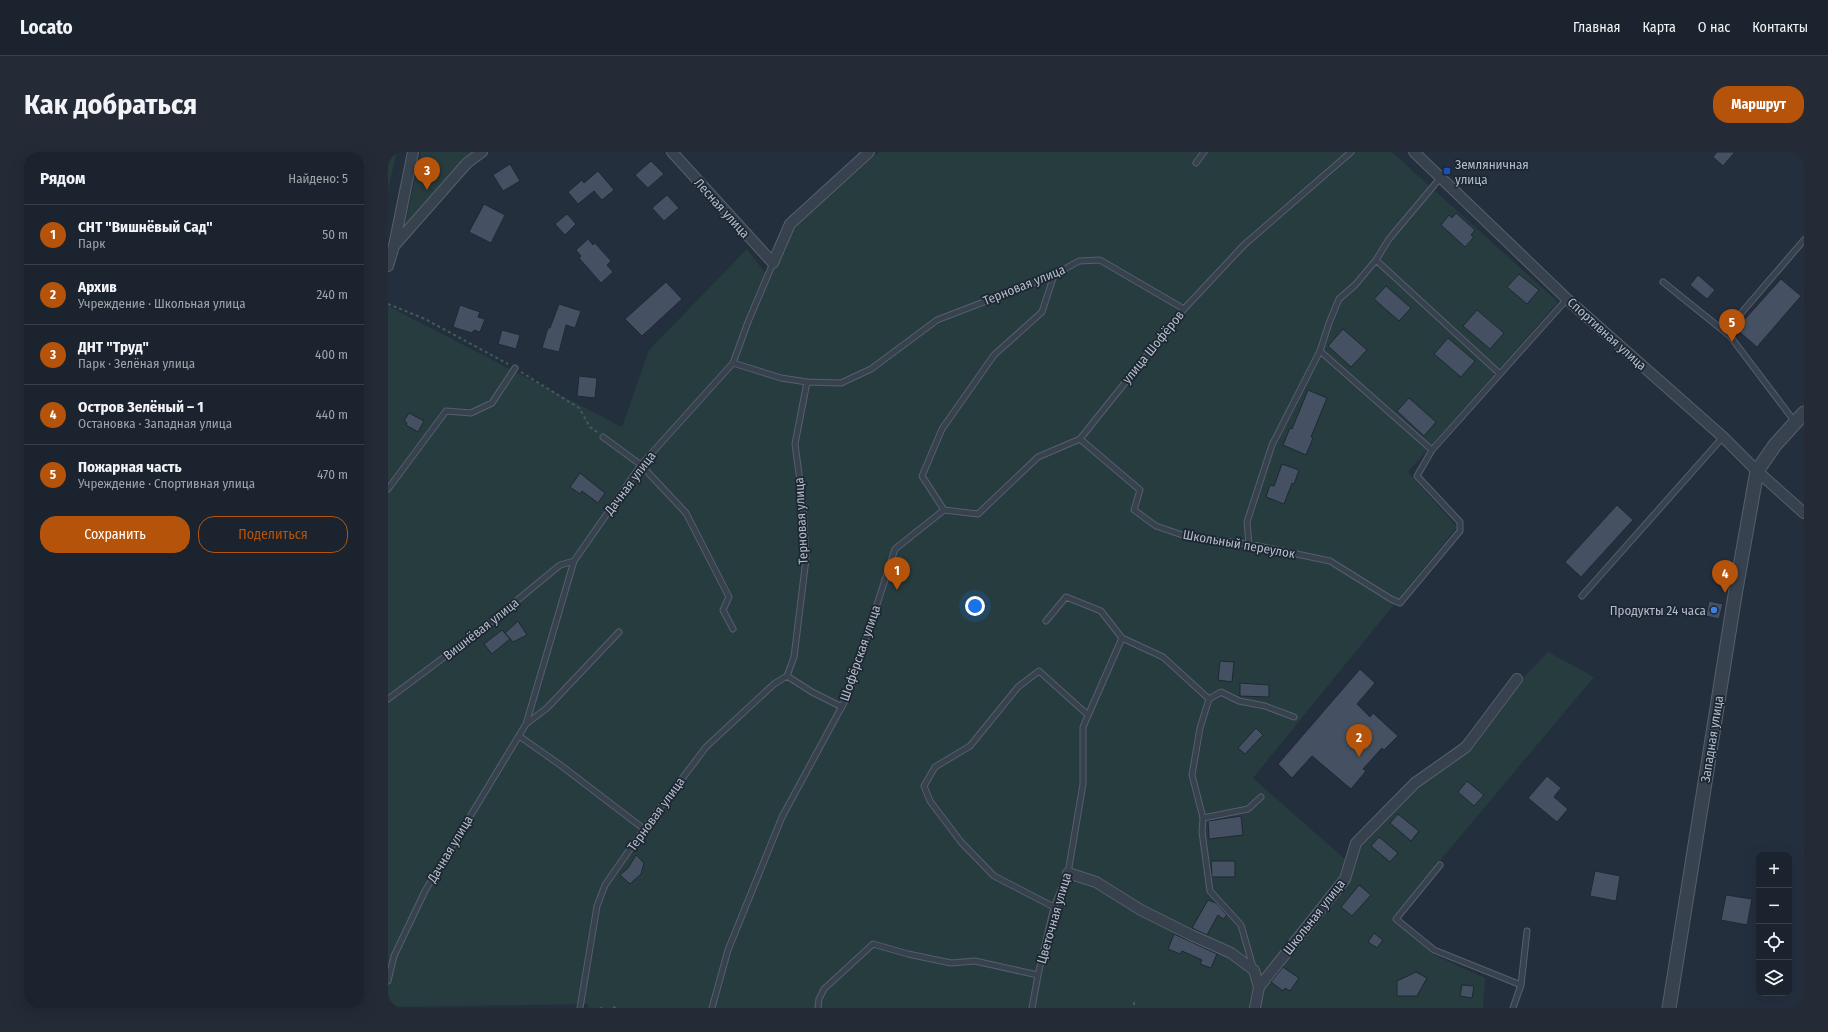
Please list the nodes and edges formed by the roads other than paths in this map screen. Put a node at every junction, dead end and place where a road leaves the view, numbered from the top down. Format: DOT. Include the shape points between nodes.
graph roads {
  1 [pos="413,152"];
  2 [pos="482,152"];
  3 [pos="672,152"];
  4 [pos="870,152"];
  5 [pos="1204,152"];
  6 [pos="1351,152"];
  7 [pos="1414,152"];
  8 [pos="1196,163"];
  9 [pos="1442,177"];
  10 [pos="1804,240"];
  11 [pos="394,246"];
  12 [pos="1376,260"];
  13 [pos="773,263"];
  14 [pos="388,266"];
  15 [pos="1054,275"];
  16 [pos="1663,282"];
  17 [pos="1567,299"];
  18 [pos="1184,309"];
  19 [pos="1726,332"];
  20 [pos="1320,351"];
  21 [pos="733,363"];
  22 [pos="515,368"];
  23 [pos="1500,374"];
  24 [pos="807,382"];
  25 [pos="1804,413"];
  26 [pos="1795,423"];
  27 [pos="603,437"];
  28 [pos="1723,437"];
  29 [pos="1080,438"];
  30 [pos="1432,450"];
  31 [pos="641,465"];
  32 [pos="1757,471"];
  33 [pos="388,488"];
  34 [pos="944,510"];
  35 [pos="1804,513"];
  36 [pos="1249,544"];
  37 [pos="574,561"];
  38 [pos="1582,596"];
  39 [pos="1046,621"];
  40 [pos="733,629"];
  41 [pos="618,632"];
  42 [pos="1122,638"];
  43 [pos="788,676"];
  44 [pos="1517,680"];
  45 [pos="388,699"];
  46 [pos="1209,699"];
  47 [pos="842,706"];
  48 [pos="1088,715"];
  49 [pos="1294,717"];
  50 [pos="526,724"];
  51 [pos="519,736"];
  52 [pos="1261,797"];
  53 [pos="1203,818"];
  54 [pos="644,829"];
  55 [pos="1440,865"];
  56 [pos="1068,873"];
  57 [pos="1054,907"];
  58 [pos="1526,931"];
  59 [pos="1254,970"];
  60 [pos="1038,975"];
  61 [pos="388,981"];
  62 [pos="1521,985"];
  63 [pos="1259,987"];
  64 [pos="580,1008"];
  65 [pos="712,1008"];
  66 [pos="818,1008"];
  67 [pos="1032,1008"];
  68 [pos="1255,1008"];
  69 [pos="1513,1008"];
  70 [pos="1669,1008"];
  1 -- 11 [label="street"];
  2 -- 11 [label="street" via="466,163"];
  3 -- 13 [label="street, Лесная улица"];
  4 -- 13 [label="street" via="790,224"];
  5 -- 8 [label="lane"];
  6 -- 18 [label="lane, улица Шофёров" via="1244,245"];
  7 -- 9 [label="street, Спортивная улица"];
  9 -- 12 [label="lane" via="1389,239"];
  9 -- 17 [label="street, Спортивная улица"];
  10 -- 19 [label="lane"];
  11 -- 14 [label="street"];
  12 -- 20 [label="lane" via="1339,299"];
  12 -- 23 [label="lane"];
  13 -- 21 [label="lane, Дачная улица"];
  15 -- 18 [label="lane, Терновая улица" via="1079,261 1100,260"];
  15 -- 24 [label="lane, Терновая улица" via="937,320 871,369 841,383"];
  15 -- 34 [label="lane" via="1042,312 994,355 942,429 922,476"];
  16 -- 19 [label="lane"];
  17 -- 23 [label="lane"];
  17 -- 28 [label="street, Спортивная улица"];
  18 -- 29 [label="lane, улица Шофёров"];
  19 -- 26 [label="lane"];
  20 -- 30 [label="lane"];
  20 -- 36 [label="lane" via="1272,445 1247,522"];
  21 -- 24 [label="lane" via="781,378"];
  21 -- 31 [label="lane, Дачная улица"];
  22 -- 33 [label="lane" via="492,403 471,413 446,411"];
  23 -- 30 [label="lane"];
  24 -- 43 [label="lane, Терновая улица" via="795,444 806,559 794,657"];
  25 -- 26 [label="street"];
  26 -- 32 [label="street" via="1775,445"];
  27 -- 31 [label="lane"];
  28 -- 32 [label="street, Спортивная улица"];
  28 -- 38 [label="lane"];
  29 -- 34 [label="lane, улица Шофёров" via="1038,457 978,514"];
  29 -- 36 [label="lane, Школьный переулок" via="1140,490 1134,510 1156,526 1188,537"];
  30 -- 36 [label="lane, Школьный переулок" via="1417,476 1460,522 1460,531 1400,603 1330,562"];
  31 -- 37 [label="lane, Дачная улица"];
  31 -- 40 [label="lane" via="686,513 729,597 723,610"];
  32 -- 35 [label="street, Спортивная улица"];
  32 -- 70 [label="street, Западная улица"];
  34 -- 47 [label="lane, Шофёрская улица" via="895,549"];
  37 -- 45 [label="lane, Вишнёвая улица" via="560,565 486,626"];
  37 -- 50 [label="lane, Дачная улица"];
  39 -- 42 [label="lane" via="1066,597 1101,611"];
  41 -- 50 [label="lane, Дачная улица" via="547,708"];
  42 -- 46 [label="lane" via="1164,657"];
  42 -- 48 [label="lane, Цветочная улица"];
  43 -- 47 [label="lane" via="812,692"];
  43 -- 54 [label="lane, Терновая улица" via="774,684 706,748"];
  44 -- 63 [label="street, Школьная улица" via="1466,747 1415,783 1356,843 1344,879"];
  46 -- 49 [label="lane" via="1222,692 1239,701 1265,706"];
  46 -- 53 [label="lane" via="1200,728 1192,775"];
  47 -- 65 [label="lane, Шофёрская улица" via="782,817 728,950"];
  48 -- 56 [label="lane, Цветочная улица" via="1083,728 1083,784"];
  48 -- 57 [label="lane" via="1039,671 1018,687 970,746 935,767 924,786 930,801 961,842 994,876"];
  50 -- 51 [label="lane, Дачная улица"];
  51 -- 54 [label="lane"];
  51 -- 61 [label="lane, Дачная улица" via="425,891 394,956"];
  52 -- 53 [label="lane" via="1248,809"];
  53 -- 59 [label="lane" via="1202,832 1210,891 1241,926"];
  54 -- 64 [label="lane, Терновая улица" via="600,896"];
  55 -- 62 [label="lane" via="1396,919 1434,950"];
  56 -- 57 [label="lane, Цветочная улица"];
  56 -- 59 [label="street" via="1096,882 1141,910 1231,954"];
  57 -- 60 [label="lane, Цветочная улица"];
  58 -- 62 [label="lane"];
  59 -- 63 [label="street"];
  60 -- 66 [label="lane, Цветочная улица" via="975,961 951,963 872,944 824,989"];
  60 -- 67 [label="lane"];
  62 -- 69 [label="lane"];
  63 -- 68 [label="street"];
}
